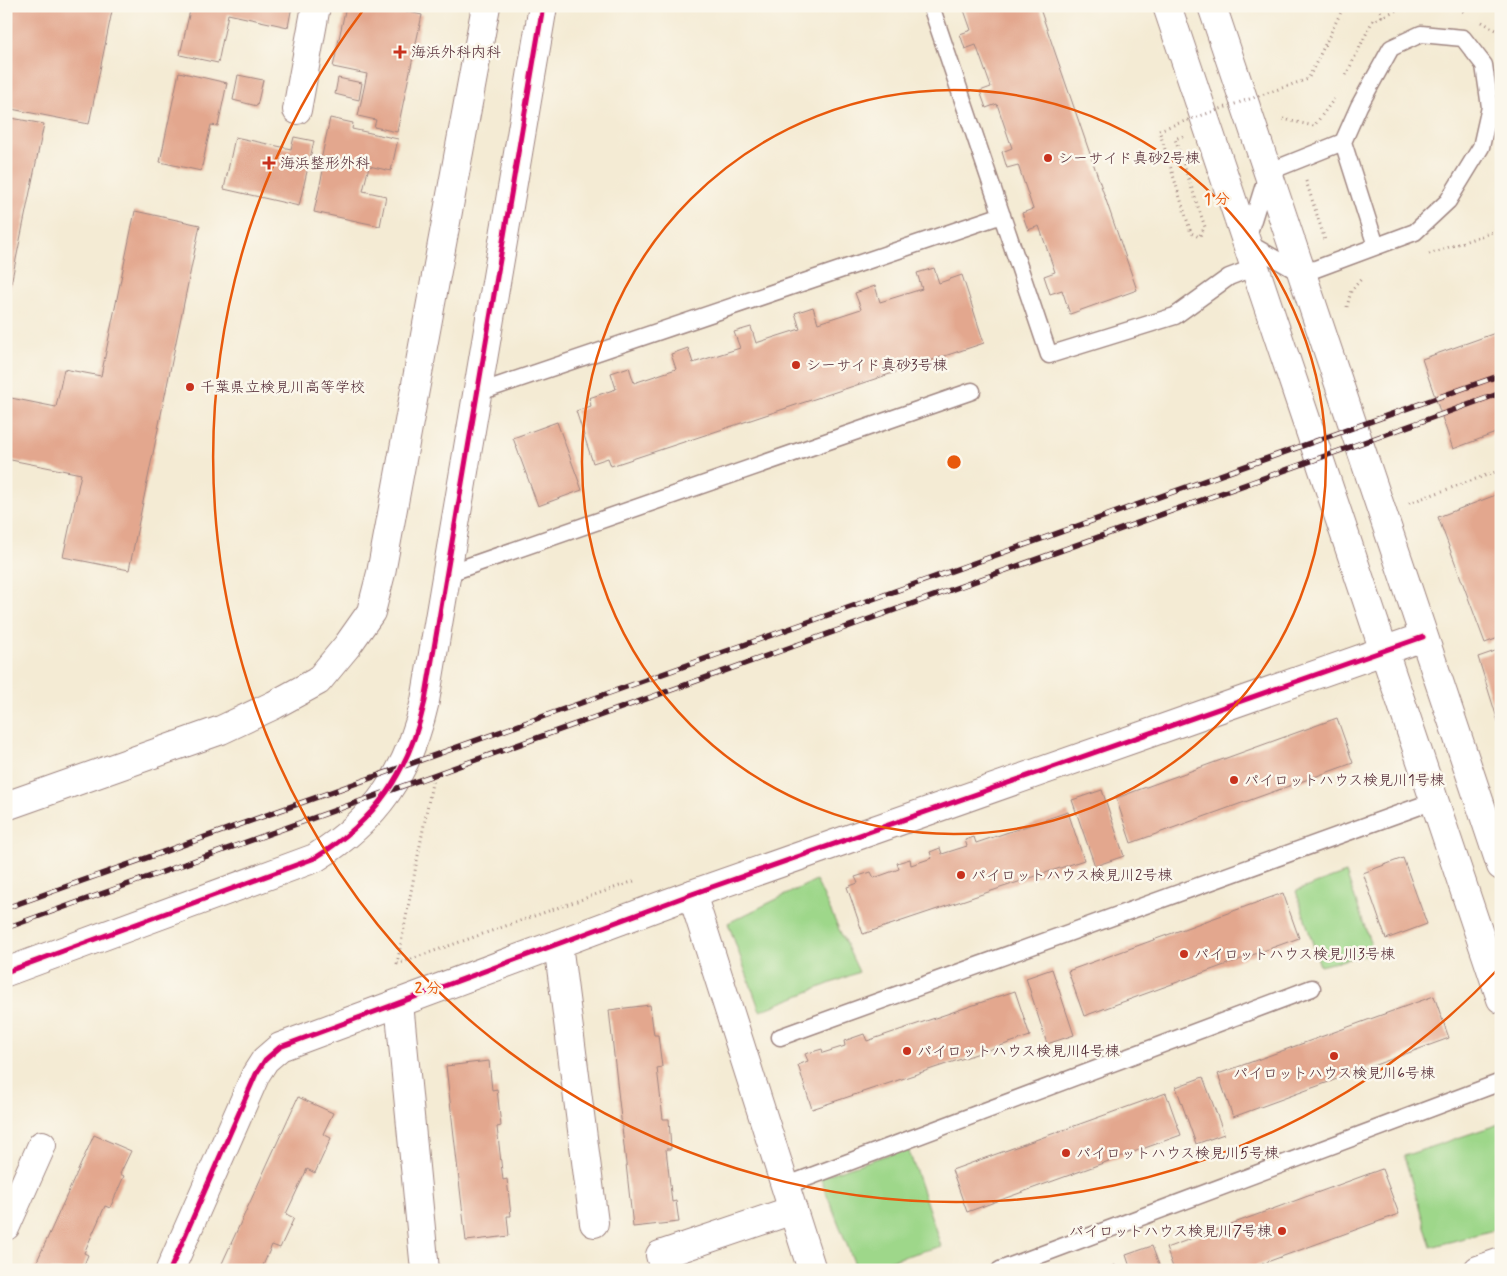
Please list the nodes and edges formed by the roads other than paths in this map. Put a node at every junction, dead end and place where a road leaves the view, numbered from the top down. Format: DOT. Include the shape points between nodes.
graph roads {
  1 [pos="316,6"];
  2 [pos="486,6"];
  3 [pos="543,6"];
  4 [pos="931,6"];
  5 [pos="1167,6"];
  6 [pos="1212,6"];
  7 [pos="297,110"];
  8 [pos="1343,142"];
  9 [pos="1268,172"];
  10 [pos="1002,215"];
  11 [pos="1246,242"];
  12 [pos="1376,246"];
  13 [pos="1255,267"];
  14 [pos="1302,274"];
  15 [pos="972,391"];
  16 [pos="477,393"];
  17 [pos="446,574"];
  18 [pos="1423,637"];
  19 [pos="1384,652"];
  20 [pos="1434,801"];
  21 [pos="6,806"];
  22 [pos="1501,866"];
  23 [pos="692,894"];
  24 [pos="558,944"];
  25 [pos="6,972"];
  26 [pos="1312,988"];
  27 [pos="1501,999"];
  28 [pos="398,1003"];
  29 [pos="780,1037"];
  30 [pos="1501,1082"];
  31 [pos="42,1145"];
  32 [pos="789,1198"];
  33 [pos="594,1224"];
  34 [pos="6,1226"];
  35 [pos="1501,1262"];
  36 [pos="170,1270"];
  37 [pos="425,1270"];
  38 [pos="664,1270"];
  39 [pos="812,1270"];
  40 [pos="1000,1270"];
  41 [pos="1478,1270"];
  1 -- 7 [label="street"];
  2 -- 21 [label="street" via="381,573 371,612 318,681 274,705 220,730"];
  3 -- 16 [label="street"];
  4 -- 10 [label="lane"];
  5 -- 11 [label="street"];
  6 -- 9 [label="street"];
  8 -- 9 [label="lane"];
  8 -- 12 [label="lane"];
  8 -- 12 [label="lane" via="1391,48 1421,34 1463,38 1484,65 1490,106 1481,147 1448,201 1415,232"];
  9 -- 11 [label="lane"];
  9 -- 14 [label="street"];
  10 -- 13 [label="lane" via="1049,355 1175,316 1229,278"];
  10 -- 16 [label="lane"];
  11 -- 13 [label="street"];
  11 -- 14 [label="lane"];
  12 -- 14 [label="lane"];
  13 -- 19 [label="street"];
  14 -- 18 [label="street"];
  15 -- 17 [label="lane"];
  16 -- 17 [label="street"];
  17 -- 25 [label="street" via="418,733 382,802 353,831 315,858"];
  18 -- 19 [label="street"];
  18 -- 22 [label="street"];
  19 -- 20 [label="street"];
  19 -- 23 [label="street"];
  20 -- 27 [label="street"];
  20 -- 29 [label="lane"];
  23 -- 24 [label="street"];
  23 -- 32 [label="street"];
  24 -- 28 [label="street"];
  24 -- 33 [label="street"];
  26 -- 32 [label="lane"];
  28 -- 36 [label="street" via="280,1047 265,1060"];
  28 -- 37 [label="street"];
  30 -- 40 [label="lane"];
  31 -- 34 [label="street"];
  32 -- 38 [label="street" via="660,1255"];
  32 -- 39 [label="street"];
  35 -- 41 [label="street"];
}
